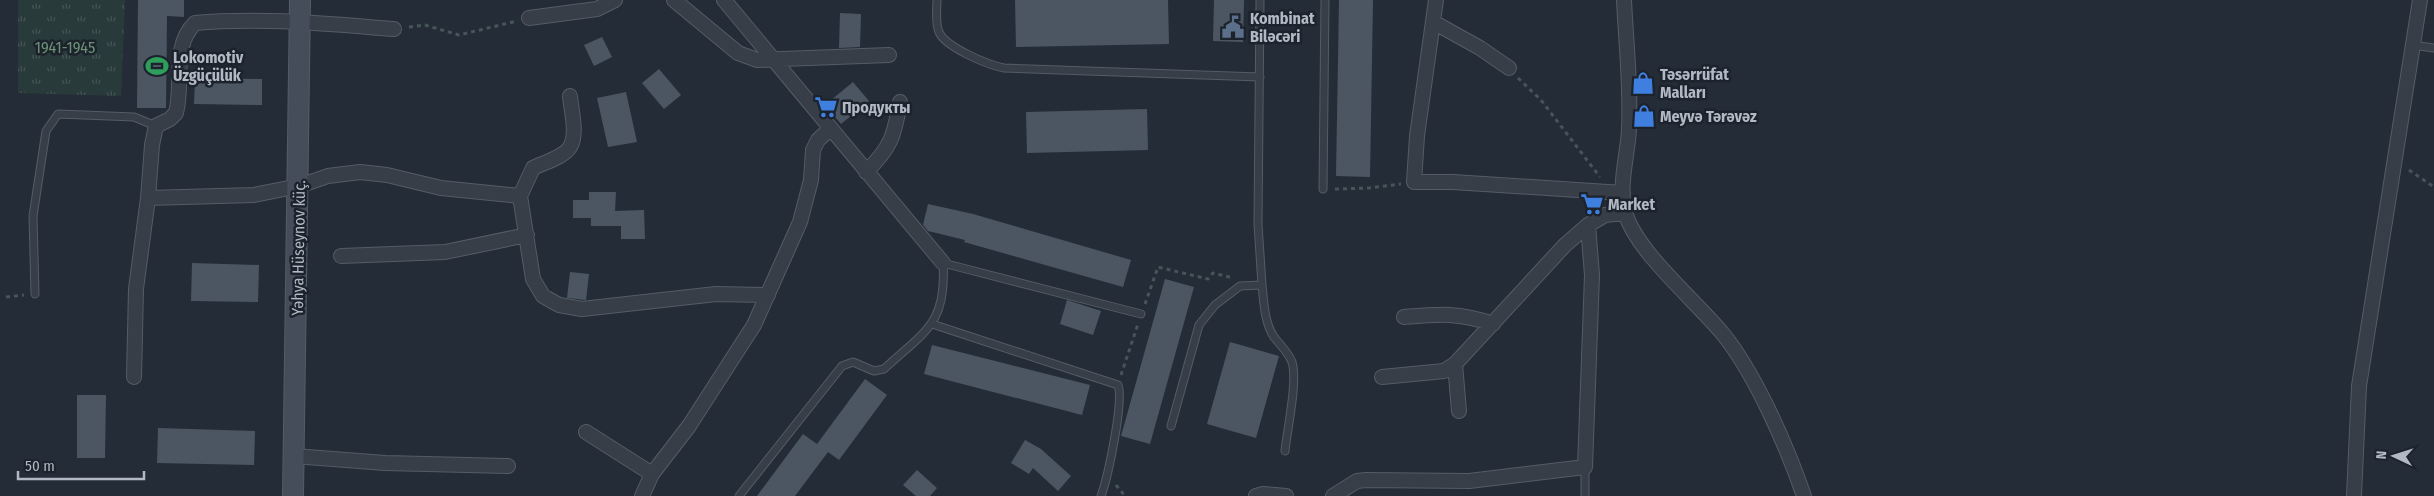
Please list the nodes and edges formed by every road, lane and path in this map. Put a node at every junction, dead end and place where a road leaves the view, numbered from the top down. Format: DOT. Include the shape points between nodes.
graph roads {
  1 [pos="300,0"];
  2 [pos="615,0"];
  3 [pos="674,0"];
  4 [pos="724,0"];
  5 [pos="937,0"];
  6 [pos="1260,0"];
  7 [pos="1326,0"];
  8 [pos="1436,0"];
  9 [pos="1624,0"];
  10 [pos="2420,0"];
  11 [pos="529,18"];
  12 [pos="300,22"];
  13 [pos="1435,23"];
  14 [pos="426,25"];
  15 [pos="394,30"];
  16 [pos="2412,45"];
  17 [pos="2434,48"];
  18 [pos="889,55"];
  19 [pos="773,59"];
  20 [pos="1509,68"];
  21 [pos="1260,77"];
  22 [pos="570,96"];
  23 [pos="900,102"];
  24 [pos="156,126"];
  25 [pos="830,129"];
  26 [pos="2393,160"];
  27 [pos="866,172"];
  28 [pos="299,186"];
  29 [pos="1387,187"];
  30 [pos="2434,187"];
  31 [pos="1323,189"];
  32 [pos="1623,194"];
  33 [pos="520,196"];
  34 [pos="148,198"];
  35 [pos="1625,213"];
  36 [pos="1588,225"];
  37 [pos="527,235"];
  38 [pos="341,256"];
  39 [pos="943,263"];
  40 [pos="1189,274"];
  41 [pos="1262,285"];
  42 [pos="1240,286"];
  43 [pos="34,294"];
  44 [pos="768,295"];
  45 [pos="6,297"];
  46 [pos="1141,314"];
  47 [pos="1404,317"];
  48 [pos="932,324"];
  49 [pos="1492,324"];
  50 [pos="1455,364"];
  51 [pos="134,377"];
  52 [pos="1382,377"];
  53 [pos="1459,411"];
  54 [pos="1171,426"];
  55 [pos="586,432"];
  56 [pos="1285,451"];
  57 [pos="294,456"];
  58 [pos="508,466"];
  59 [pos="1585,467"];
  60 [pos="652,474"];
  61 [pos="293,496"];
  62 [pos="642,496"];
  63 [pos="740,496"];
  64 [pos="1101,496"];
  65 [pos="1256,496"];
  66 [pos="1286,496"];
  67 [pos="1333,496"];
  68 [pos="1585,496"];
  69 [pos="1804,496"];
  70 [pos="2354,496"];
  1 -- 12 [label="street, Yəhya Hüseynov küç."];
  2 -- 11 [label="street" via="597,9"];
  3 -- 19 [label="street" via="738,53 757,60"];
  4 -- 19 [label="street"];
  5 -- 21 [label="lane" via="938,31 945,41 991,66"];
  6 -- 21 [label="lane"];
  7 -- 31 [label="lane"];
  8 -- 13 [label="street"];
  9 -- 32 [label="street" via="1629,128"];
  10 -- 16 [label="street"];
  11 -- 14 [label="path" via="459,35"];
  12 -- 15 [label="street"];
  12 -- 24 [label="street" via="194,23 187,31 180,55 176,112"];
  12 -- 28 [label="street, Yəhya Hüseynov küç."];
  13 -- 20 [label="street"];
  13 -- 32 [label="street" via="1417,136 1414,182"];
  16 -- 17 [label="lane"];
  16 -- 26 [label="street"];
  18 -- 19 [label="street"];
  19 -- 25 [label="street"];
  20 -- 32 [label="path" via="1541,100 1598,175"];
  21 -- 41 [label="lane" via="1258,224"];
  22 -- 33 [label="street" via="573,134 570,147 533,168"];
  23 -- 27 [label="street" via="894,135 884,154"];
  24 -- 34 [label="street"];
  24 -- 43 [label="lane" via="134,117 58,114 46,131 33,216"];
  25 -- 27 [label="street"];
  25 -- 44 [label="street" via="813,150 811,180 800,222"];
  26 -- 30 [label="path"];
  26 -- 70 [label="street" via="2359,386"];
  27 -- 39 [label="street"];
  28 -- 33 [label="street" via="328,176 360,172 387,174 441,188"];
  28 -- 34 [label="street" via="254,195"];
  28 -- 57 [label="street, Yəhya Hüseynov küç."];
  29 -- 31 [label="path"];
  32 -- 35 [label="street"];
  33 -- 37 [label="street"];
  34 -- 51 [label="street" via="136,289"];
  35 -- 36 [label="street" via="1604,216"];
  35 -- 69 [label="street" via="1637,239 1724,335 1741,360 1793,464"];
  36 -- 49 [label="street" via="1565,245"];
  36 -- 59 [label="street" via="1592,274"];
  37 -- 38 [label="street" via="445,252"];
  37 -- 44 [label="street" via="533,279 543,296 558,305 582,309 716,294"];
  39 -- 46 [label="lane"];
  39 -- 48 [label="lane" via="942,302"];
  40 -- 42 [label="path" via="1208,279 1213,273 1235,279"];
  41 -- 42 [label="lane"];
  41 -- 56 [label="lane" via="1268,324 1292,364 1294,380"];
  42 -- 54 [label="lane" via="1214,305 1199,325"];
  43 -- 45 [label="path"];
  44 -- 60 [label="street" via="754,325 725,371"];
  47 -- 49 [label="street" via="1449,314 1469,316"];
  48 -- 63 [label="lane" via="884,369 874,371 853,362 842,366"];
  48 -- 64 [label="lane" via="1118,385 1119,400 1108,477"];
  49 -- 50 [label="street"];
  50 -- 52 [label="street" via="1444,371"];
  50 -- 53 [label="street"];
  55 -- 60 [label="street"];
  57 -- 58 [label="street" via="385,463"];
  57 -- 61 [label="street, Yəhya Hüseynov küç."];
  59 -- 67 [label="street" via="1469,481 1357,481"];
  59 -- 68 [label="lane"];
  60 -- 62 [label="street"];
  65 -- 66 [label="street"];
}
